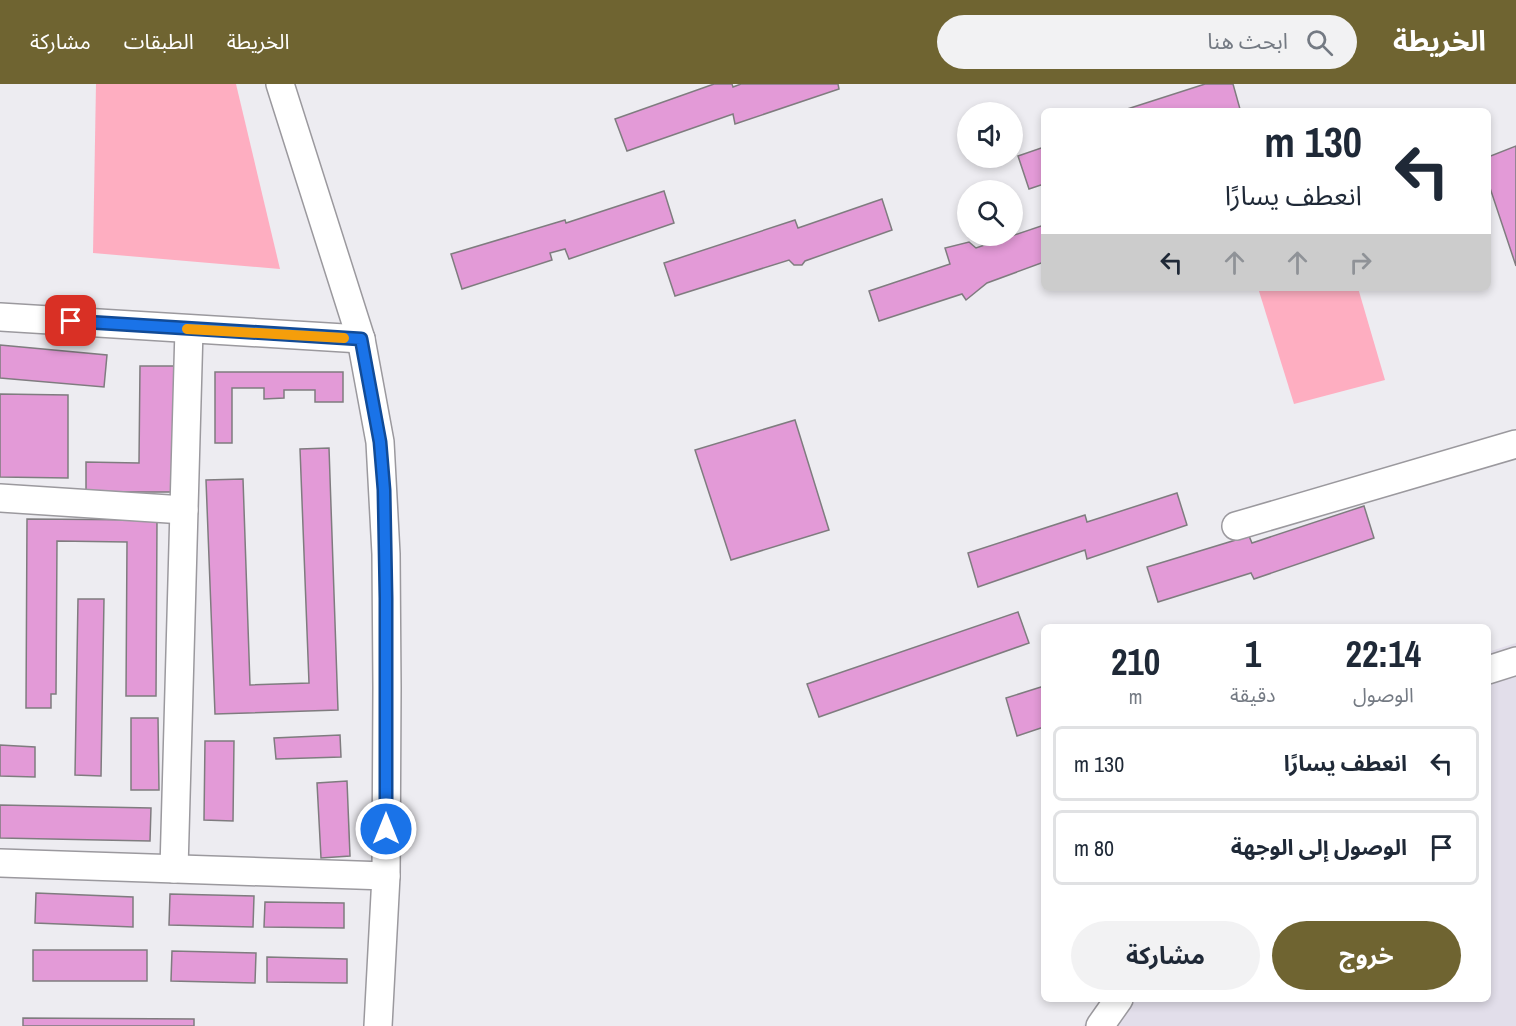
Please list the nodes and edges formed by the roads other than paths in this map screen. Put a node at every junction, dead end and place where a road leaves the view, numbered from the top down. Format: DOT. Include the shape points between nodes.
graph roads {
  1 [pos="280,84"];
  2 [pos="0,317"];
  3 [pos="189,329"];
  4 [pos="361,339"];
  5 [pos="1516,444"];
  6 [pos="0,498"];
  7 [pos="184,510"];
  8 [pos="1236,526"];
  9 [pos="1516,661"];
  10 [pos="1491,669"];
  11 [pos="0,863"];
  12 [pos="174,869"];
  13 [pos="386,876"];
  14 [pos="1117,1002"];
  15 [pos="378,1026"];
  16 [pos="1100,1026"];
  1 -- 4 [label="street"];
  2 -- 3 [label="street"];
  3 -- 4 [label="street"];
  3 -- 7 [label="street"];
  4 -- 13 [label="street" via="380,442 384,490"];
  5 -- 8 [label="street"];
  6 -- 7 [label="street"];
  7 -- 12 [label="street"];
  9 -- 10 [label="street"];
  11 -- 12 [label="street"];
  12 -- 13 [label="street"];
  13 -- 15 [label="street"];
  14 -- 16 [label="street"];
}
